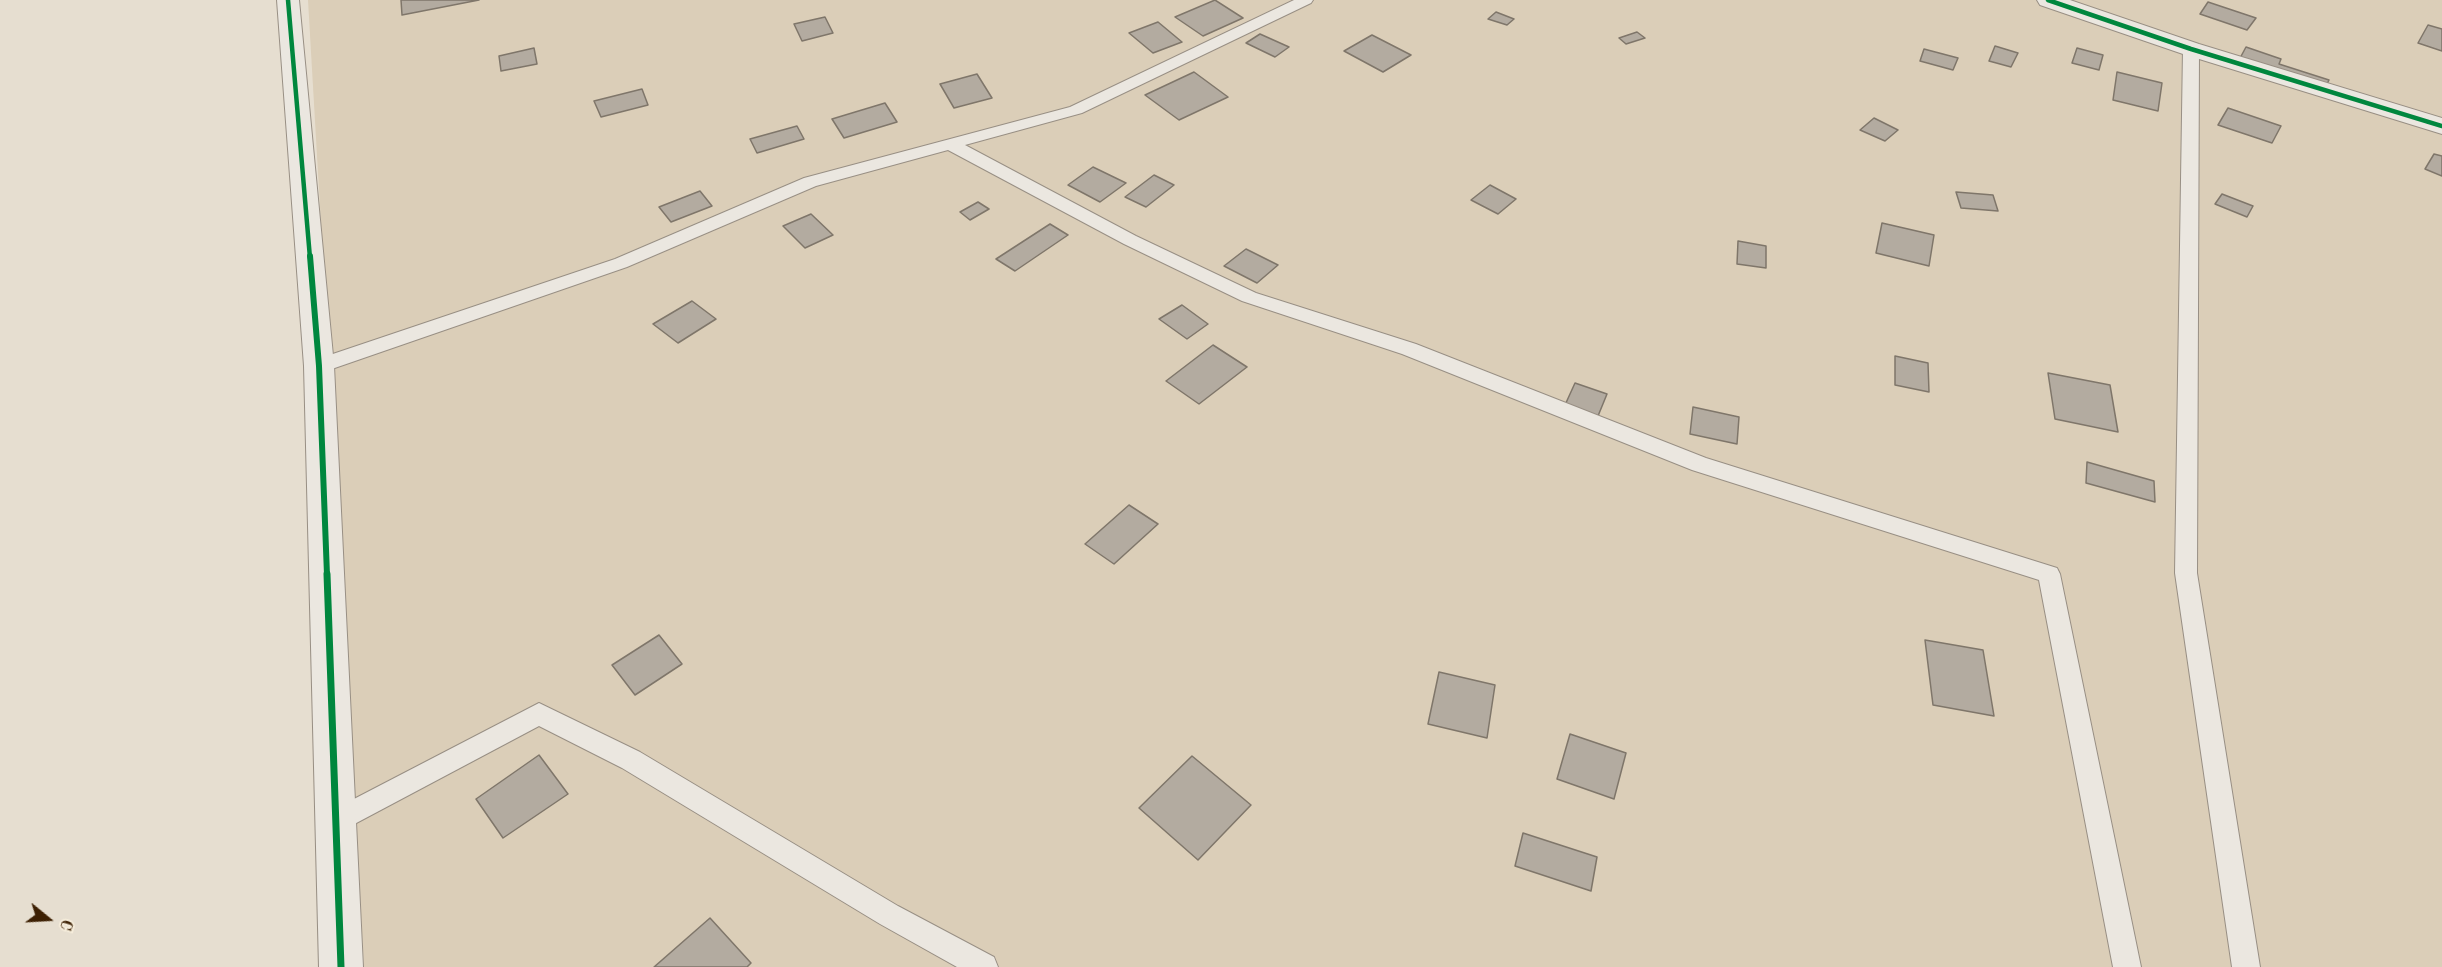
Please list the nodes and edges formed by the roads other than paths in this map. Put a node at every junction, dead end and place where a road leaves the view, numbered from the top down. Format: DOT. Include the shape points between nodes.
graph roads {
  1 [pos="288,0"];
  2 [pos="1306,0"];
  3 [pos="2048,0"];
  4 [pos="2191,49"];
  5 [pos="2442,126"];
  6 [pos="952,145"];
  7 [pos="319,366"];
  8 [pos="336,821"];
  9 [pos="342,967"];
  10 [pos="984,967"];
  11 [pos="2127,967"];
  12 [pos="2246,967"];
  1 -- 7 [label="street"];
  2 -- 6 [label="lane" via="1076,110"];
  3 -- 4 [label="street"];
  4 -- 5 [label="street"];
  4 -- 12 [label="lane" via="2186,573"];
  6 -- 7 [label="lane" via="810,182 621,263"];
  6 -- 11 [label="lane" via="1130,240 1249,297 1409,349 1699,464 2049,574"];
  7 -- 8 [label="street"];
  8 -- 9 [label="street"];
  8 -- 10 [label="lane" via="540,714 631,760 889,915"];
}
